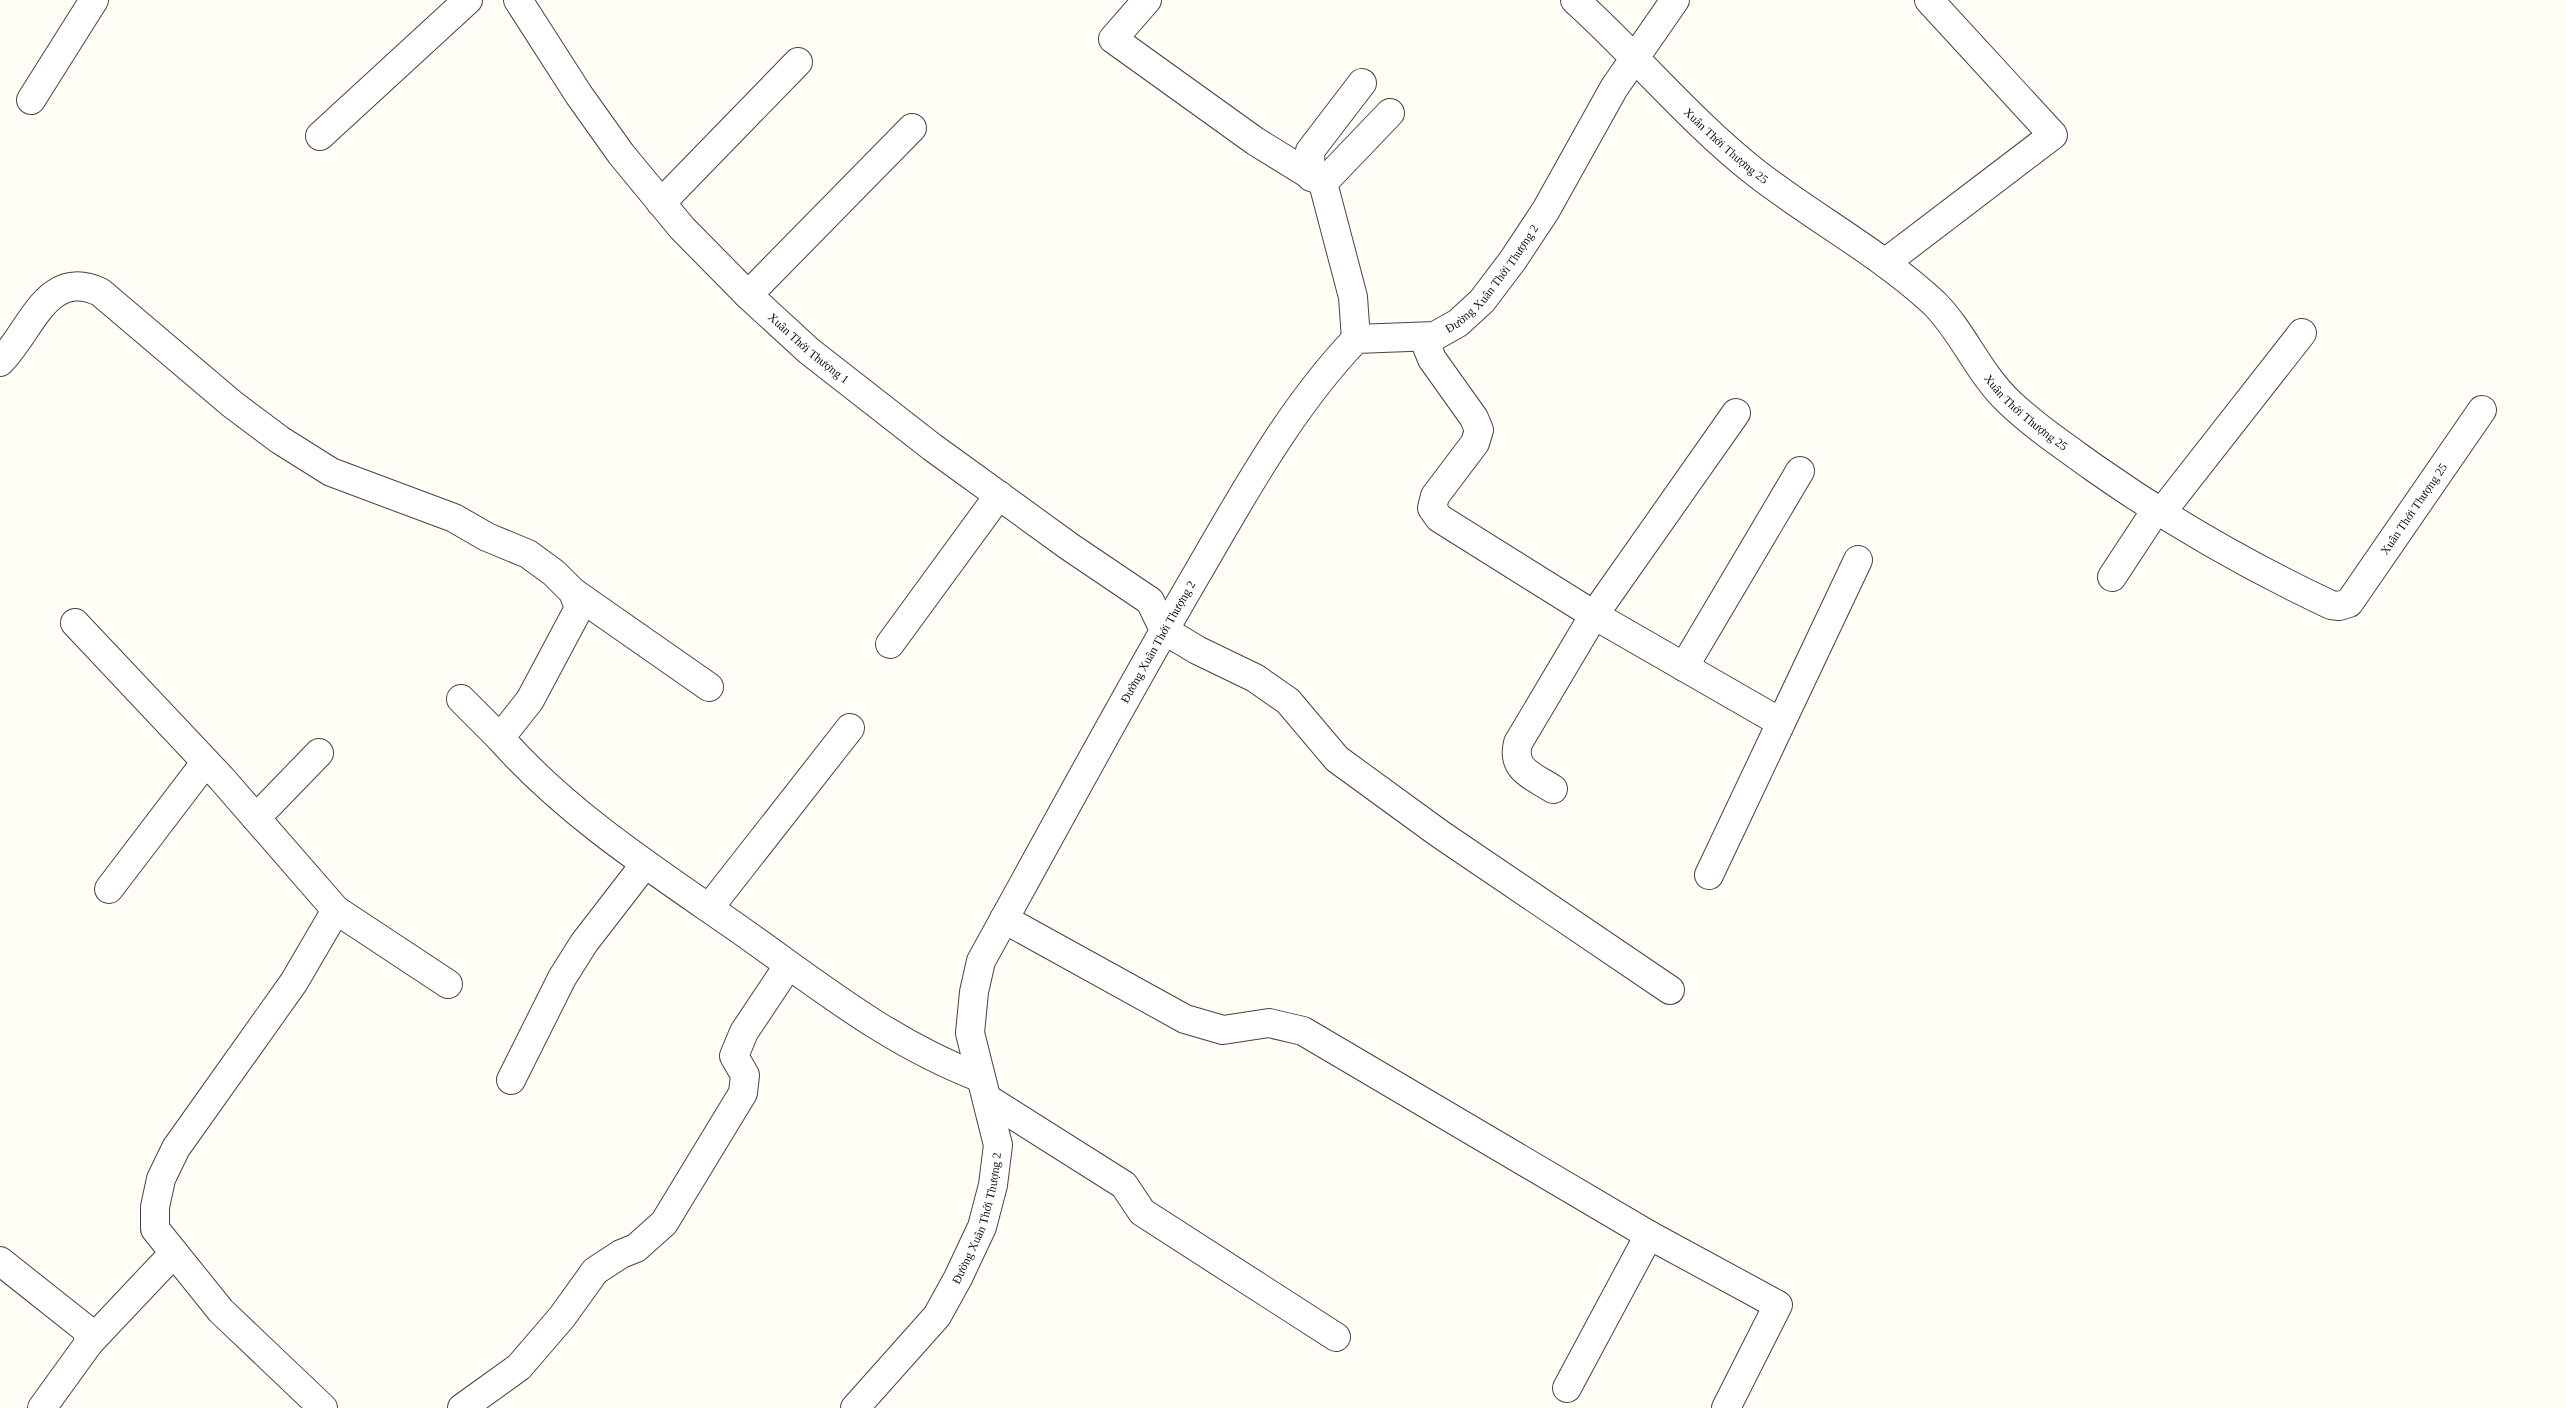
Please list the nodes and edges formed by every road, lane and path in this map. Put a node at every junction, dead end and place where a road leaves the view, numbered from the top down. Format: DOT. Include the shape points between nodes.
graph roads {
  1 [pos="94,0"];
  2 [pos="468,0"];
  3 [pos="518,0"];
  4 [pos="1146,0"];
  5 [pos="1575,0"];
  6 [pos="1675,0"];
  7 [pos="1929,0"];
  8 [pos="1632,58"];
  9 [pos="798,62"];
  10 [pos="1362,83"];
  11 [pos="31,100"];
  12 [pos="1390,113"];
  13 [pos="912,128"];
  14 [pos="320,136"];
  15 [pos="1317,180"];
  16 [pos="661,203"];
  17 [pos="1884,263"];
  18 [pos="748,296"];
  19 [pos="2302,333"];
  20 [pos="1423,336"];
  21 [pos="1356,339"];
  22 [pos="0,362"];
  23 [pos="2482,410"];
  24 [pos="1736,413"];
  25 [pos="1800,471"];
  26 [pos="999,495"];
  27 [pos="2159,511"];
  28 [pos="1858,560"];
  29 [pos="2112,577"];
  30 [pos="573,592"];
  31 [pos="1594,615"];
  32 [pos="76,623"];
  33 [pos="1164,630"];
  34 [pos="890,644"];
  35 [pos="1684,667"];
  36 [pos="710,687"];
  37 [pos="462,699"];
  38 [pos="1780,722"];
  39 [pos="850,728"];
  40 [pos="500,738"];
  41 [pos="319,753"];
  42 [pos="205,762"];
  43 [pos="1553,789"];
  44 [pos="256,818"];
  45 [pos="645,864"];
  46 [pos="1708,875"];
  47 [pos="109,889"];
  48 [pos="709,908"];
  49 [pos="336,910"];
  50 [pos="1004,918"];
  51 [pos="788,966"];
  52 [pos="448,984"];
  53 [pos="1670,990"];
  54 [pos="511,1080"];
  55 [pos="984,1089"];
  56 [pos="1649,1235"];
  57 [pos="174,1253"];
  58 [pos="0,1261"];
  59 [pos="1336,1337"];
  60 [pos="89,1343"];
  61 [pos="1568,1388"];
  62 [pos="42,1408"];
  63 [pos="323,1408"];
  64 [pos="462,1408"];
  65 [pos="855,1408"];
  66 [pos="1726,1408"];
  1 -- 11 [label="street"];
  2 -- 14 [label="street"];
  3 -- 16 [label="street, Xuân Thới Thượng 1" via="579,95"];
  4 -- 15 [label="street" via="1113,39 1255,141"];
  5 -- 8 [label="street, Xuân Thới Thượng 25"];
  6 -- 8 [label="street, Đường Xuân Thới Thượng 2"];
  7 -- 17 [label="street" via="2053,136"];
  8 -- 17 [label="street, Xuân Thới Thượng 25" via="1702,126 1756,172"];
  8 -- 20 [label="street, Đường Xuân Thới Thượng 2" via="1546,210 1488,294 1458,323 1435,336"];
  9 -- 16 [label="street"];
  10 -- 15 [label="street" via="1310,151"];
  12 -- 15 [label="street"];
  13 -- 18 [label="street"];
  15 -- 21 [label="street" via="1353,297"];
  16 -- 18 [label="street, Xuân Thới Thượng 1"];
  17 -- 27 [label="street, Xuân Thới Thượng 25" via="1935,305 1989,380 2022,414"];
  18 -- 26 [label="street, Xuân Thới Thượng 1" via="809,351"];
  19 -- 27 [label="street"];
  20 -- 21 [label="street, Đường Xuân Thới Thượng 2"];
  20 -- 31 [label="street" via="1432,358 1479,430 1475,442 1435,496 1432,508 1439,518"];
  21 -- 33 [label="street, Đường Xuân Thới Thượng 2" via="1326,371 1266,455"];
  22 -- 30 [label="street" via="43,304 57,292 80,285 89,287 100,292 232,404 280,440 331,472 454,518 487,537 528,554"];
  23 -- 27 [label="street, Xuân Thới Thượng 25" via="2349,602 2343,605 2326,603"];
  24 -- 31 [label="street"];
  25 -- 35 [label="street"];
  26 -- 33 [label="street, Xuân Thới Thượng 1" via="1150,601"];
  26 -- 34 [label="street"];
  27 -- 29 [label="street"];
  28 -- 38 [label="street"];
  30 -- 36 [label="street"];
  30 -- 40 [label="street" via="579,608 530,700"];
  31 -- 35 [label="street"];
  31 -- 43 [label="street" via="1518,743 1515,754 1523,769"];
  32 -- 42 [label="street"];
  33 -- 50 [label="street, Đường Xuân Thới Thượng 2"];
  33 -- 53 [label="street" via="1255,678 1288,702 1337,759 1440,834"];
  35 -- 38 [label="street"];
  37 -- 40 [label="street"];
  38 -- 46 [label="street"];
  39 -- 48 [label="street"];
  40 -- 45 [label="street" via="548,787"];
  41 -- 44 [label="street"];
  42 -- 44 [label="street"];
  42 -- 47 [label="street"];
  44 -- 49 [label="street"];
  45 -- 48 [label="street"];
  45 -- 54 [label="street" via="584,943 562,978"];
  48 -- 51 [label="street"];
  49 -- 52 [label="street"];
  49 -- 57 [label="street" via="294,982 176,1148 161,1179 155,1207 155,1229"];
  50 -- 55 [label="street, Đường Xuân Thới Thượng 2" via="981,961 974,992 970,1033"];
  50 -- 56 [label="street" via="1186,1018 1223,1030 1269,1023 1303,1031"];
  51 -- 55 [label="street" via="845,1006"];
  51 -- 64 [label="street" via="744,1032 734,1056 745,1075 743,1093 664,1223 636,1248 595,1271 562,1317 519,1366"];
  55 -- 59 [label="street" via="1124,1185 1142,1212"];
  55 -- 65 [label="street, Đường Xuân Thới Thượng 2" via="998,1145 993,1185 982,1227 937,1316"];
  56 -- 61 [label="street"];
  56 -- 66 [label="street" via="1778,1305"];
  57 -- 60 [label="street"];
  57 -- 63 [label="street" via="221,1311"];
  58 -- 60 [label="street" via="87,1330"];
  60 -- 62 [label="street"];
}
